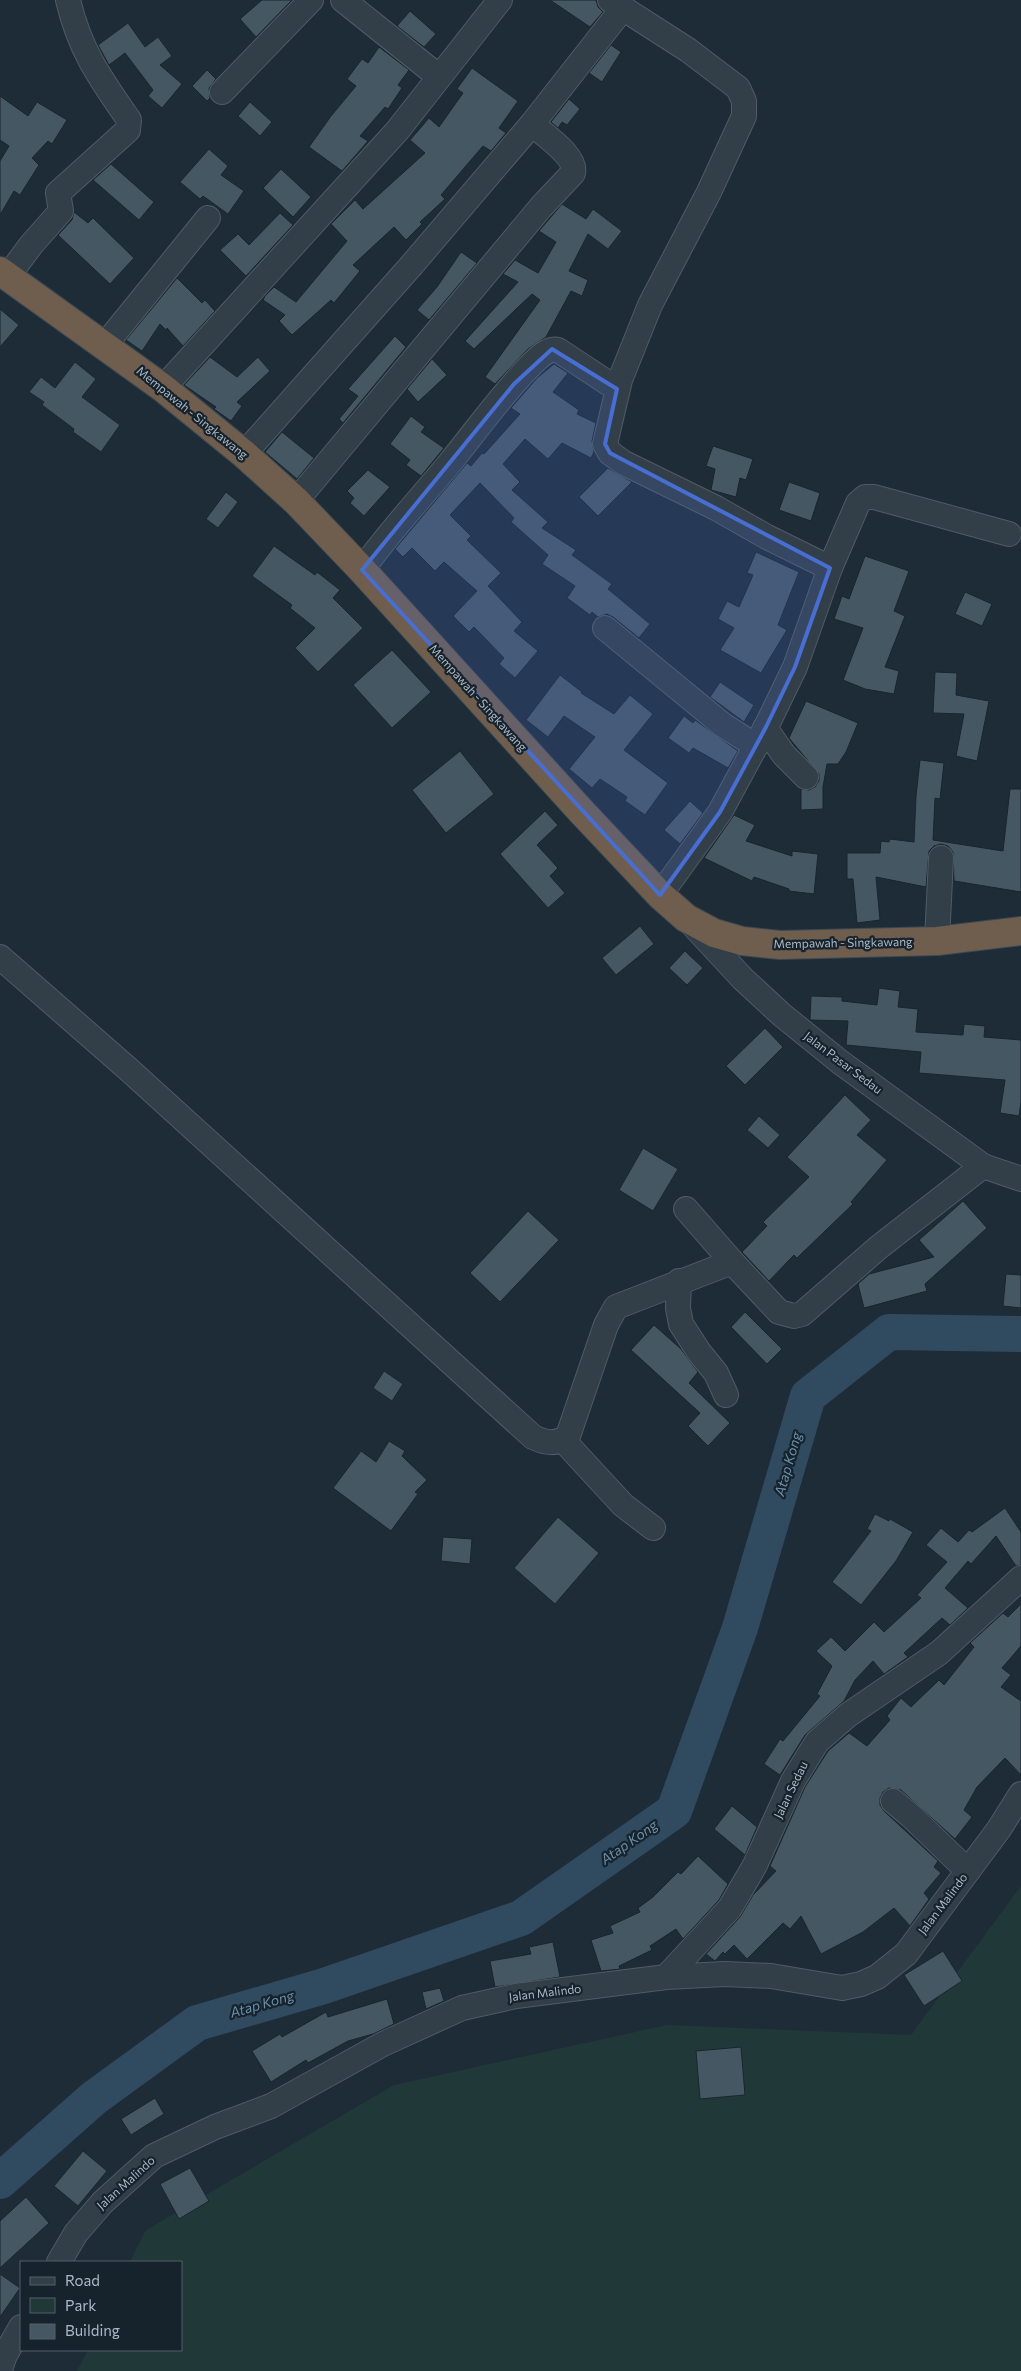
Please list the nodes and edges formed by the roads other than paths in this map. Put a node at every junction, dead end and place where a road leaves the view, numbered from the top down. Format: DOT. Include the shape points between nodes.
graph roads {
  1 [pos="68,0"];
  2 [pos="311,0"];
  3 [pos="343,0"];
  4 [pos="500,0"];
  5 [pos="616,4"];
  6 [pos="438,76"];
  7 [pos="222,92"];
  8 [pos="532,124"];
  9 [pos="208,218"];
  10 [pos="4,274"];
  11 [pos="105,345"];
  12 [pos="163,388"];
  13 [pos="617,389"];
  14 [pos="244,454"];
  15 [pos="296,501"];
  16 [pos="1009,534"];
  17 [pos="830,568"];
  18 [pos="362,570"];
  19 [pos="606,628"];
  20 [pos="760,737"];
  21 [pos="806,776"];
  22 [pos="941,858"];
  23 [pos="660,895"];
  24 [pos="686,918"];
  25 [pos="1021,931"];
  26 [pos="937,941"];
  27 [pos="0,957"];
  28 [pos="982,1166"];
  29 [pos="1021,1180"];
  30 [pos="686,1209"];
  31 [pos="734,1264"];
  32 [pos="679,1281"];
  33 [pos="726,1396"];
  34 [pos="563,1440"];
  35 [pos="653,1528"];
  36 [pos="1021,1578"];
  37 [pos="1021,1794"];
  38 [pos="893,1801"];
  39 [pos="968,1871"];
  40 [pos="666,1977"];
  41 [pos="60,2261"];
  42 [pos="20,2329"];
  43 [pos="0,2369"];
  1 -- 10 [label="street" via="85,54 129,120 129,126 58,193 61,211"];
  2 -- 7 [label="street"];
  3 -- 6 [label="street"];
  4 -- 6 [label="street"];
  5 -- 8 [label="street"];
  5 -- 13 [label="street" via="688,50 738,88 744,101 744,112 709,192 650,305"];
  6 -- 12 [label="street" via="397,131"];
  8 -- 14 [label="street"];
  8 -- 15 [label="street" via="568,156 573,164 573,173 541,207"];
  9 -- 11 [label="street"];
  10 -- 11 [label="highway, Mempawah - Singkawang"];
  11 -- 12 [label="highway, Mempawah - Singkawang"];
  12 -- 14 [label="highway, Mempawah - Singkawang"];
  13 -- 17 [label="street" via="605,444 610,453"];
  13 -- 18 [label="street" via="558,350 545,353 514,384"];
  14 -- 15 [label="highway, Mempawah - Singkawang"];
  15 -- 18 [label="highway, Mempawah - Singkawang"];
  16 -- 17 [label="street" via="874,497 864,498 858,504"];
  17 -- 20 [label="street" via="795,667"];
  18 -- 23 [label="highway, Mempawah - Singkawang"];
  19 -- 20 [label="street" via="723,725"];
  20 -- 21 [label="street"];
  20 -- 23 [label="street" via="720,812"];
  22 -- 26 [label="street"];
  23 -- 24 [label="highway, Mempawah - Singkawang"];
  24 -- 26 [label="highway, Mempawah - Singkawang" via="714,933 742,941 780,945"];
  24 -- 28 [label="street, Jalan Pasar Sedau" via="782,1015 840,1062"];
  25 -- 26 [label="highway, Mempawah - Singkawang"];
  27 -- 34 [label="street" via="533,1437 550,1443"];
  28 -- 29 [label="street, Jalan Pasar Sedau"];
  28 -- 31 [label="street" via="879,1247 802,1314 794,1316 779,1312"];
  30 -- 31 [label="street"];
  31 -- 32 [label="street" via="720,1265"];
  32 -- 33 [label="street" via="681,1324 716,1373"];
  32 -- 34 [label="street" via="616,1307 606,1325 568,1436"];
  34 -- 35 [label="street" via="623,1505"];
  36 -- 40 [label="street, Jalan Sedau" via="939,1653 848,1715 817,1742 793,1781 756,1865 730,1908"];
  37 -- 39 [label="street, Jalan Malindo"];
  38 -- 39 [label="street"];
  39 -- 40 [label="street, Jalan Malindo" via="906,1954 877,1977 861,1984 842,1988 771,1976 725,1974"];
  40 -- 41 [label="street, Jalan Malindo" via="490,2000 462,2008 392,2040 271,2106 215,2127 154,2156 103,2202 76,2233"];
  42 -- 43 [label="street"];
}
